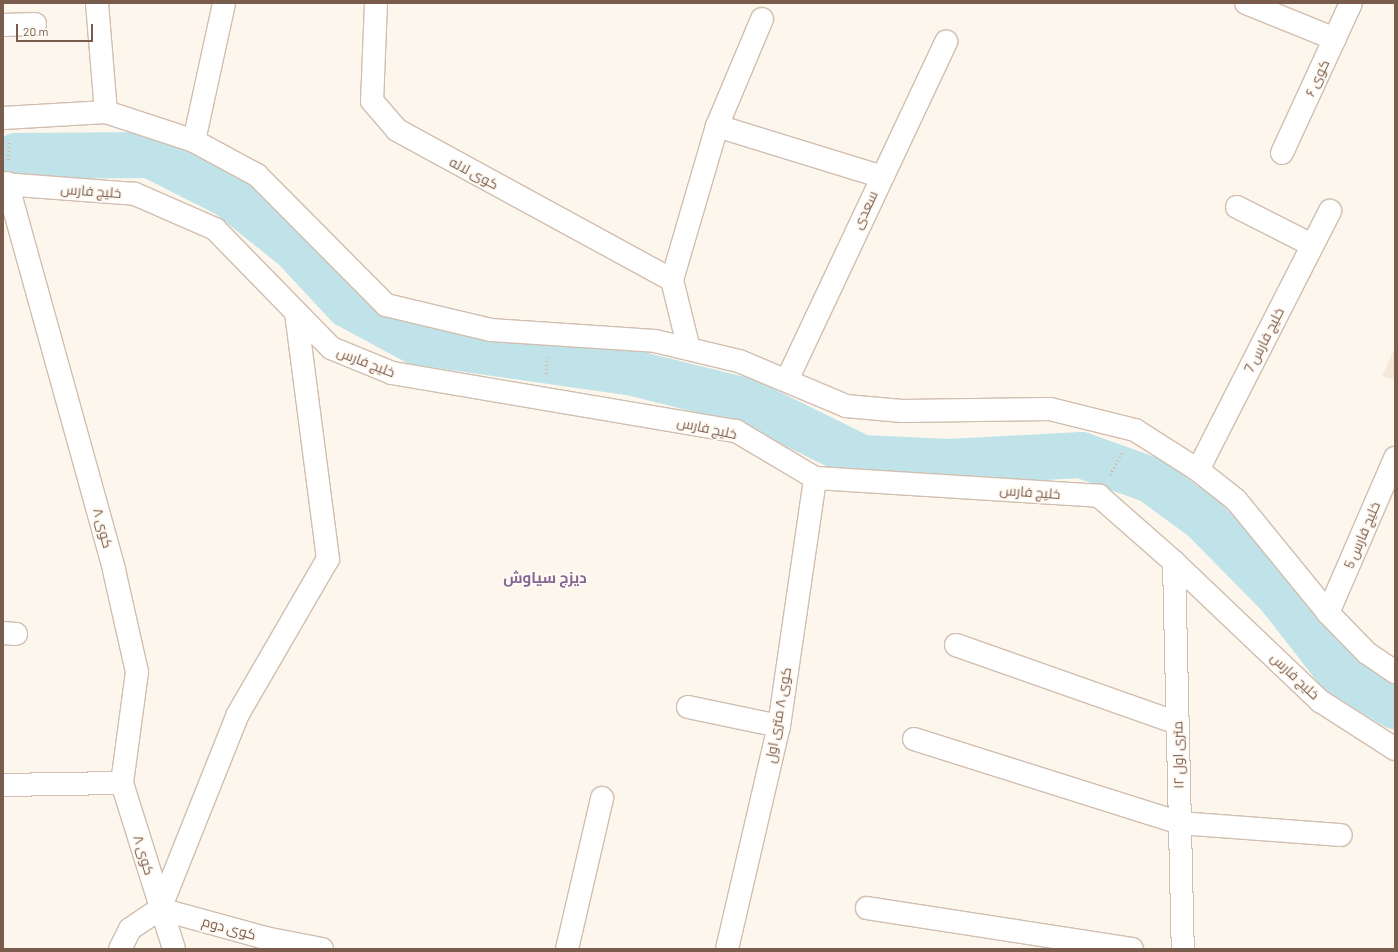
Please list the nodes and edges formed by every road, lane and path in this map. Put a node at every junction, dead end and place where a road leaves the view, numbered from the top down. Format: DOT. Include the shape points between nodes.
graph roads {
  1 [pos="97,3"];
  2 [pos="224,3"];
  3 [pos="376,3"];
  4 [pos="1246,3"];
  5 [pos="1351,3"];
  6 [pos="762,19"];
  7 [pos="35,24"];
  8 [pos="3,26"];
  9 [pos="1335,39"];
  10 [pos="946,42"];
  11 [pos="106,112"];
  12 [pos="7,117"];
  13 [pos="717,126"];
  14 [pos="194,141"];
  15 [pos="1282,154"];
  16 [pos="880,176"];
  17 [pos="5,183"];
  18 [pos="1237,207"];
  19 [pos="1330,211"];
  20 [pos="1312,245"];
  21 [pos="672,280"];
  22 [pos="296,313"];
  23 [pos="548,334"];
  24 [pos="690,349"];
  25 [pos="787,380"];
  26 [pos="544,399"];
  27 [pos="1135,430"];
  28 [pos="1395,458"];
  29 [pos="1198,470"];
  30 [pos="815,478"];
  31 [pos="1099,496"];
  32 [pos="1174,562"];
  33 [pos="1328,613"];
  34 [pos="956,645"];
  35 [pos="1395,672"];
  36 [pos="688,707"];
  37 [pos="1178,723"];
  38 [pos="779,726"];
  39 [pos="914,739"];
  40 [pos="1395,749"];
  41 [pos="122,783"];
  42 [pos="3,785"];
  43 [pos="602,798"];
  44 [pos="1180,823"];
  45 [pos="1341,835"];
  46 [pos="867,908"];
  47 [pos="160,910"];
  48 [pos="120,949"];
  49 [pos="174,949"];
  50 [pos="322,949"];
  51 [pos="567,949"];
  52 [pos="727,949"];
  53 [pos="1132,949"];
  54 [pos="1183,949"];
  1 -- 11 [label="street"];
  2 -- 14 [label="street"];
  3 -- 21 [label="street, کوی لاله" via="372,101 397,130"];
  4 -- 9 [label="street"];
  5 -- 9 [label="street, کوی ۶"];
  6 -- 13 [label="street"];
  7 -- 8 [label="street"];
  9 -- 15 [label="street, کوی ۶"];
  10 -- 16 [label="street, سعدی"];
  11 -- 12 [label="street"];
  11 -- 14 [label="street"];
  12 -- 17 [label="path"];
  13 -- 16 [label="street"];
  13 -- 21 [label="street"];
  14 -- 23 [label="street" via="257,176 386,305 491,330"];
  16 -- 25 [label="street, سعدی"];
  17 -- 22 [label="street, خلیج فارس" via="135,194 215,229"];
  17 -- 41 [label="street, کوی ۸" via="114,570 137,672"];
  18 -- 20 [label="street"];
  19 -- 20 [label="street, خلیج فارس 7"];
  20 -- 29 [label="street, خلیج فارس 7"];
  21 -- 24 [label="street"];
  22 -- 26 [label="street, خلیج فارس" via="331,348 392,373"];
  22 -- 47 [label="street, کوی ۸" via="328,560 238,714"];
  23 -- 24 [label="street" via="655,341"];
  23 -- 26 [label="path"];
  24 -- 25 [label="street" via="739,361"];
  25 -- 27 [label="street" via="846,406 902,412 1050,409"];
  26 -- 30 [label="street, خلیج فارس" via="736,431"];
  27 -- 29 [label="street"];
  27 -- 31 [label="path"];
  28 -- 33 [label="street, خلیج فارس 5"];
  29 -- 33 [label="street" via="1236,500"];
  30 -- 31 [label="street, خلیج فارس"];
  30 -- 38 [label="street, کوی ۸ متری اول"];
  31 -- 32 [label="street, خلیج فارس"];
  32 -- 37 [label="street, ۱۲ متری اول"];
  32 -- 40 [label="street, خلیج فارس" via="1320,700"];
  33 -- 35 [label="street" via="1367,653"];
  34 -- 37 [label="street"];
  36 -- 38 [label="street"];
  37 -- 44 [label="street, ۱۲ متری اول"];
  38 -- 52 [label="street, کوی ۸ متری اول"];
  39 -- 44 [label="street"];
  41 -- 42 [label="street"];
  41 -- 47 [label="street, کوی ۸"];
  43 -- 51 [label="street"];
  44 -- 45 [label="street"];
  44 -- 54 [label="street, ۱۲ متری اول"];
  46 -- 53 [label="street"];
  47 -- 48 [label="street" via="130,929"];
  47 -- 49 [label="street"];
  47 -- 50 [label="street, کوی دوم" via="265,938"];
}
